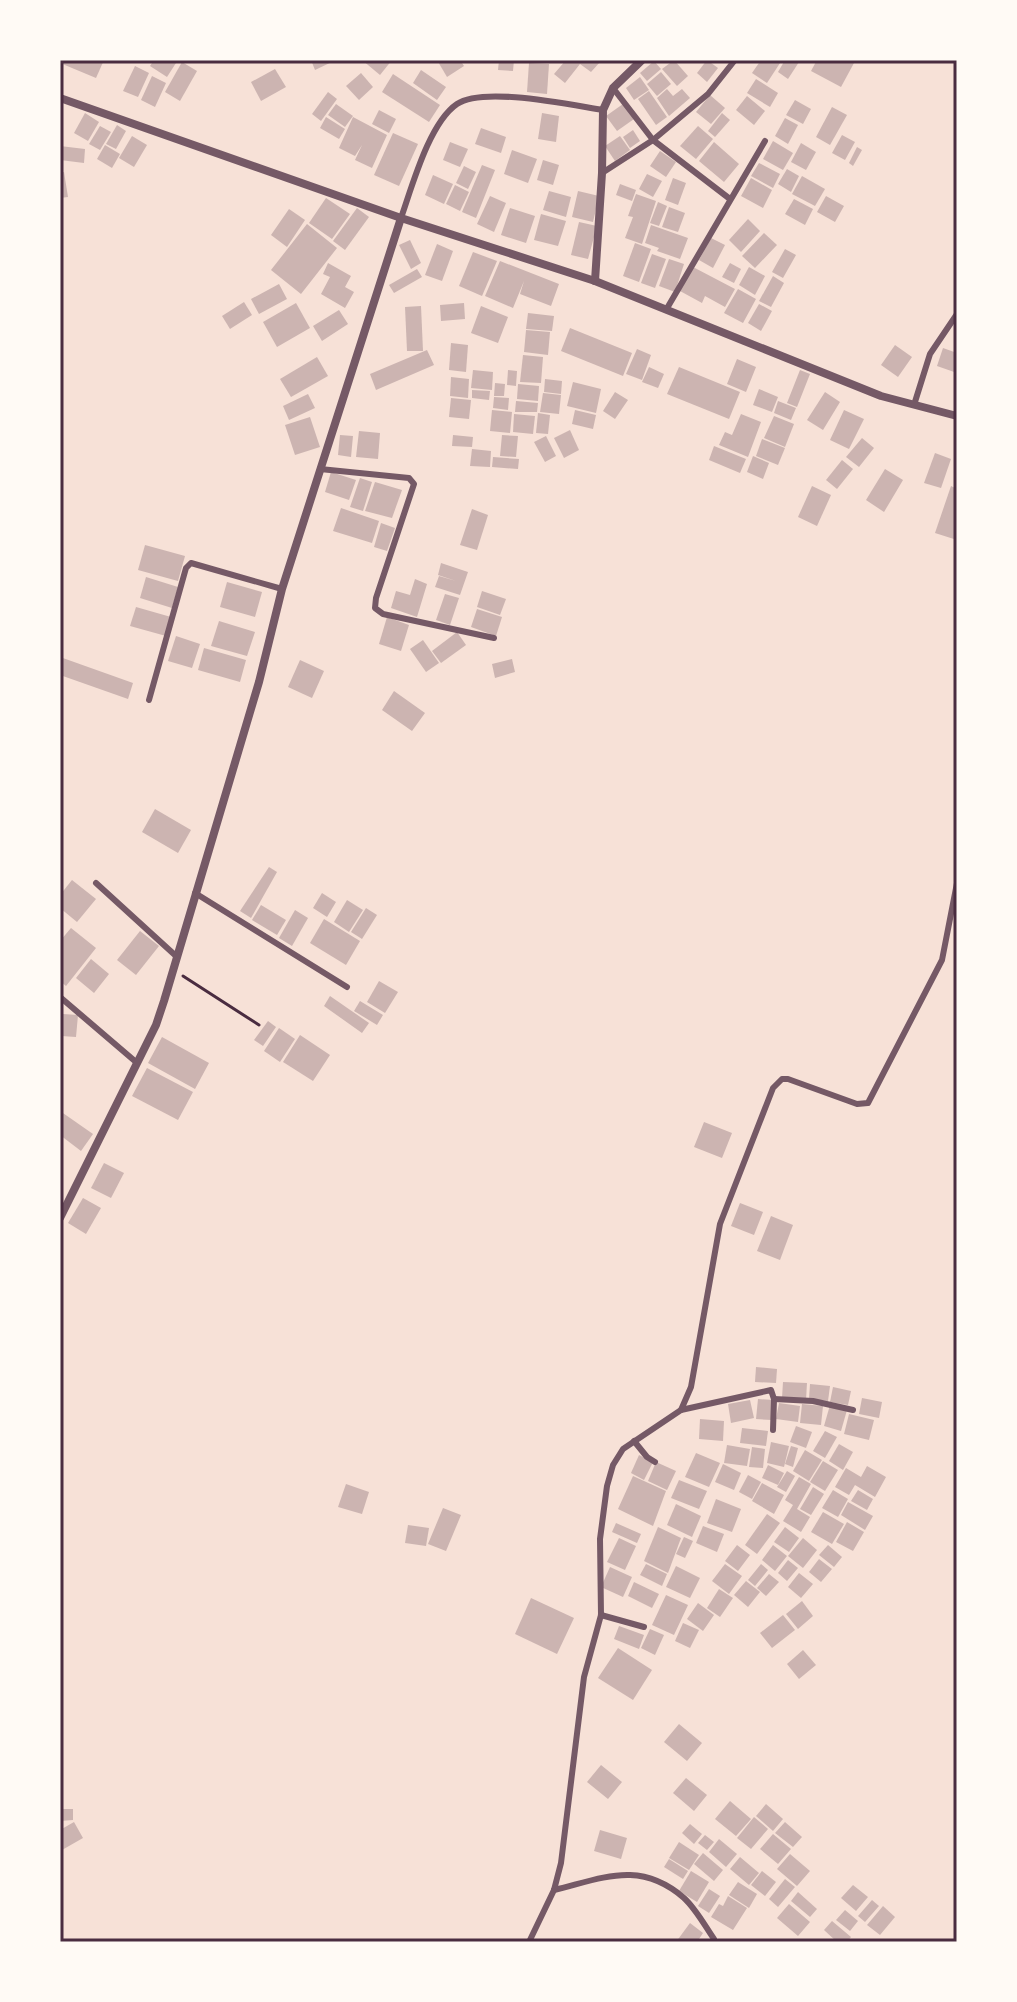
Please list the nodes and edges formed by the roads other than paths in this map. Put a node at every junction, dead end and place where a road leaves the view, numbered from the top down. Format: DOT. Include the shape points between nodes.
graph roads {
  1 [pos="642,60"];
  2 [pos="735,60"];
  3 [pos="613,88"];
  4 [pos="60,98"];
  5 [pos="603,110"];
  6 [pos="653,140"];
  7 [pos="765,141"];
  8 [pos="602,173"];
  9 [pos="730,199"];
  10 [pos="401,218"];
  11 [pos="595,281"];
  12 [pos="666,310"];
  13 [pos="957,314"];
  14 [pos="914,405"];
  15 [pos="957,416"];
  16 [pos="320,469"];
  17 [pos="282,589"];
  18 [pos="494,638"];
  19 [pos="149,700"];
  20 [pos="96,883"];
  21 [pos="957,883"];
  22 [pos="195,893"];
  23 [pos="176,956"];
  24 [pos="347,987"];
  25 [pos="60,997"];
  26 [pos="136,1062"];
  27 [pos="60,1218"];
  28 [pos="774,1399"];
  29 [pos="681,1410"];
  30 [pos="853,1410"];
  31 [pos="773,1430"];
  32 [pos="634,1441"];
  33 [pos="655,1462"];
  34 [pos="601,1615"];
  35 [pos="644,1627"];
  36 [pos="554,1890"];
  37 [pos="714,1939"];
  38 [pos="529,1942"];
  1 -- 3 [label="street"];
  2 -- 6 [label="street" via="708,94"];
  3 -- 5 [label="street"];
  3 -- 6 [label="street"];
  4 -- 10 [label="street"];
  5 -- 8 [label="street"];
  5 -- 10 [label="street" via="485,96 457,104 437,128"];
  6 -- 8 [label="street"];
  6 -- 9 [label="street"];
  7 -- 9 [label="street"];
  8 -- 11 [label="street"];
  9 -- 12 [label="street"];
  10 -- 11 [label="street"];
  10 -- 16 [label="street"];
  11 -- 12 [label="street"];
  12 -- 14 [label="street"];
  13 -- 14 [label="street" via="930,354"];
  14 -- 15 [label="street"];
  16 -- 17 [label="street"];
  16 -- 18 [label="street" via="409,478 414,484 375,608"];
  17 -- 19 [label="street" via="191,563"];
  17 -- 22 [label="street"];
  20 -- 23 [label="street"];
  21 -- 29 [label="street" via="942,960 868,1103 857,1104 788,1079 773,1088 720,1224 691,1387"];
  22 -- 23 [label="street"];
  22 -- 24 [label="street"];
  23 -- 26 [label="street" via="156,1025"];
  25 -- 26 [label="street"];
  26 -- 27 [label="street"];
  28 -- 29 [label="street" via="771,1390 765,1390"];
  28 -- 30 [label="street"];
  28 -- 31 [label="street"];
  29 -- 32 [label="street"];
  32 -- 33 [label="street"];
  32 -- 34 [label="street" via="613,1465 602,1513"];
  34 -- 35 [label="street"];
  34 -- 36 [label="street" via="584,1677"];
  36 -- 37 [label="street" via="620,1874 643,1875 686,1900"];
  36 -- 38 [label="street"];
}
